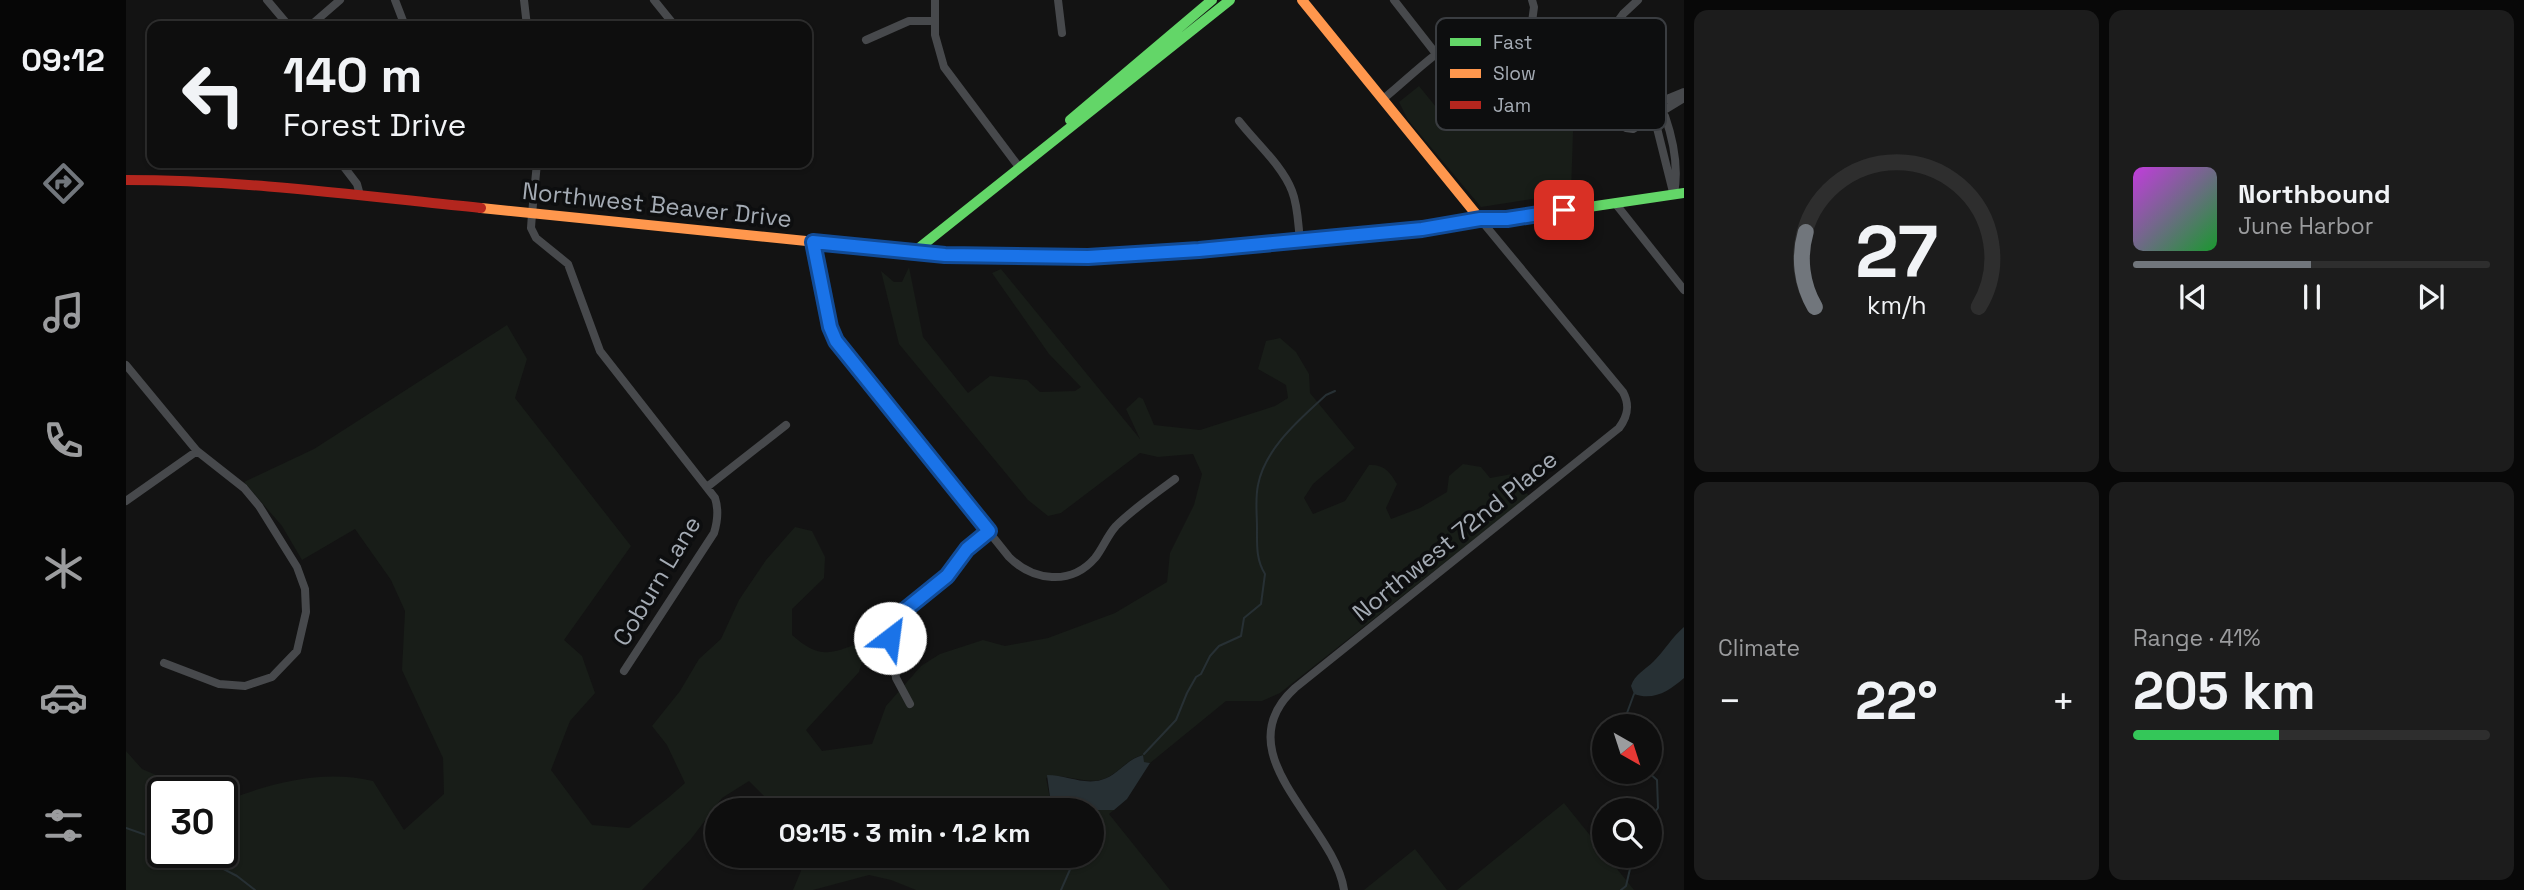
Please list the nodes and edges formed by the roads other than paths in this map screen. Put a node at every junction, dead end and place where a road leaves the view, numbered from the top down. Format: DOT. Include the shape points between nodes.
graph roads {
  1 [pos="267,0"];
  2 [pos="340,0"];
  3 [pos="395,0"];
  4 [pos="523,0"];
  5 [pos="654,0"];
  6 [pos="935,0"];
  7 [pos="1058,0"];
  8 [pos="1212,0"];
  9 [pos="1230,0"];
  10 [pos="1302,0"];
  11 [pos="1394,0"];
  12 [pos="1532,0"];
  13 [pos="1638,0"];
  14 [pos="1532,18"];
  15 [pos="1620,18"];
  16 [pos="285,21"];
  17 [pos="316,21"];
  18 [pos="403,21"];
  19 [pos="526,21"];
  20 [pos="671,21"];
  21 [pos="935,21"];
  22 [pos="1062,33"];
  23 [pos="866,40"];
  24 [pos="1436,54"];
  25 [pos="1436,56"];
  26 [pos="1684,92"];
  27 [pos="1684,97"];
  28 [pos="1666,99"];
  29 [pos="1382,100"];
  30 [pos="1666,108"];
  31 [pos="1239,121"];
  32 [pos="1658,130"];
  33 [pos="1019,167"];
  34 [pos="345,168"];
  35 [pos="537,168"];
  36 [pos="126,180"];
  37 [pos="1679,193"];
  38 [pos="360,195"];
  39 [pos="1615,203"];
  40 [pos="532,214"];
  41 [pos="1480,219"];
  42 [pos="1300,240"];
  43 [pos="813,242"];
  44 [pos="914,252"];
  45 [pos="1684,290"];
  46 [pos="126,365"];
  47 [pos="786,425"];
  48 [pos="197,451"];
  49 [pos="1175,479"];
  50 [pos="707,487"];
  51 [pos="126,501"];
  52 [pos="989,531"];
  53 [pos="164,663"];
  54 [pos="624,671"];
  55 [pos="910,704"];
  56 [pos="1344,890"];
  1 -- 16 [label="street"];
  2 -- 17 [label="street"];
  3 -- 18 [label="street"];
  4 -- 19 [label="street"];
  5 -- 20 [label="street"];
  6 -- 21 [label="street"];
  7 -- 22 [label="street"];
  8 -- 33 [label="main road" via="1033,150"];
  9 -- 33 [label="main road"];
  10 -- 29 [label="main road"];
  11 -- 24 [label="street"];
  12 -- 14 [label="street"];
  13 -- 15 [label="street"];
  21 -- 23 [label="street" via="909,21"];
  21 -- 33 [label="street" via="936,47 944,67"];
  25 -- 29 [label="street"];
  26 -- 28 [label="street"];
  27 -- 30 [label="street"];
  29 -- 41 [label="main road"];
  31 -- 42 [label="street" via="1292,189"];
  32 -- 37 [label="street"];
  33 -- 44 [label="main road"];
  34 -- 38 [label="street"];
  35 -- 40 [label="street"];
  36 -- 38 [label="main road, Northwest Beaver Drive"];
  37 -- 39 [label="main road, Northwest Beaver Drive"];
  38 -- 40 [label="main road, Northwest Beaver Drive"];
  39 -- 41 [label="main road, Northwest Beaver Drive"];
  39 -- 45 [label="street"];
  40 -- 43 [label="main road, Northwest Beaver Drive"];
  40 -- 50 [label="street, Coburn Lane" via="536,238 563,258 572,271 600,351"];
  41 -- 42 [label="main road, Northwest Beaver Drive"];
  41 -- 56 [label="street, Northwest 72nd Place" via="1623,392 1626,417 1619,428 1294,688 1279,706 1269,737 1270,751 1337,865"];
  42 -- 44 [label="main road, Northwest Beaver Drive" via="1088,257"];
  43 -- 44 [label="main road, Northwest Beaver Drive"];
  43 -- 52 [label="street" via="836,341"];
  46 -- 48 [label="street"];
  47 -- 50 [label="street"];
  48 -- 51 [label="street"];
  48 -- 53 [label="street" via="244,488 259,506 297,567 306,612 290,660 272,677 256,684 219,684"];
  49 -- 52 [label="street" via="1120,522 1094,559 1062,577 1024,570"];
  50 -- 54 [label="street, Coburn Lane" via="717,505 714,533"];
  52 -- 55 [label="street" via="967,549 947,576 900,614 890,630 896,678"];
}
